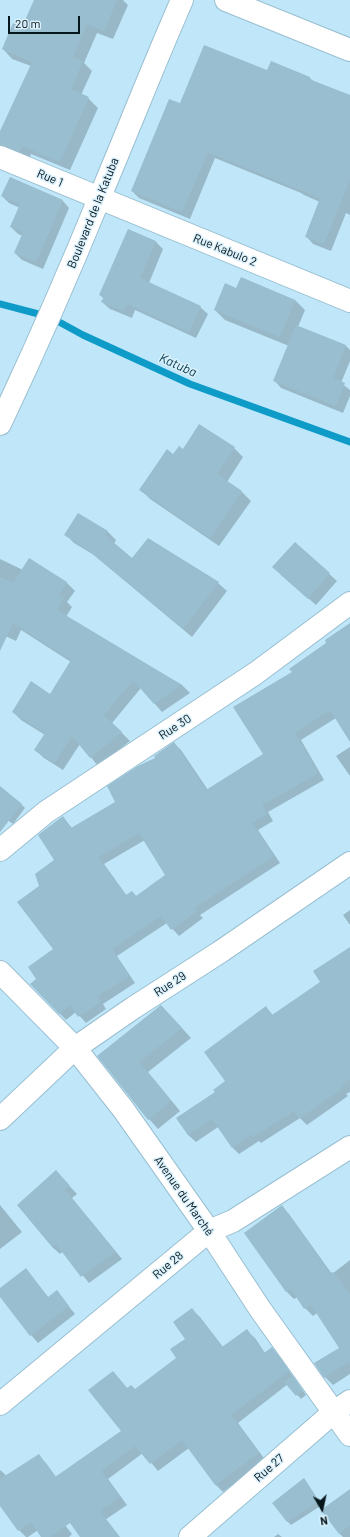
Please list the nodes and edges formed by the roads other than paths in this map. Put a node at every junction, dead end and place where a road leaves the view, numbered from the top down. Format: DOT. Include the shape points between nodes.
graph roads {
  1 [pos="182,0"];
  2 [pos="226,0"];
  3 [pos="350,50"];
  4 [pos="0,157"];
  5 [pos="100,199"];
  6 [pos="350,301"];
  7 [pos="0,424"];
  8 [pos="350,603"];
  9 [pos="0,850"];
  10 [pos="350,863"];
  11 [pos="0,972"];
  12 [pos="75,1048"];
  13 [pos="0,1118"];
  14 [pos="350,1147"];
  15 [pos="209,1231"];
  16 [pos="0,1404"];
  17 [pos="342,1406"];
  18 [pos="350,1435"];
  19 [pos="190,1537"];
  1 -- 5 [label="street, Boulevard de la Katuba" via="153,64"];
  2 -- 3 [label="street"];
  4 -- 5 [label="street, Rue 1"];
  5 -- 6 [label="street, Rue Kabulo 2"];
  5 -- 7 [label="street, Boulevard de la Katuba" via="50,317"];
  8 -- 9 [label="street, Rue 30" via="256,673 46,812"];
  10 -- 12 [label="street, Rue 29"];
  11 -- 12 [label="street, Avenue du Marché"];
  12 -- 13 [label="street, Rue 29"];
  12 -- 15 [label="street, Avenue du Marché" via="123,1109"];
  14 -- 15 [label="street, Rue 28" via="233,1221"];
  15 -- 16 [label="street, Rue 28"];
  15 -- 17 [label="street, Avenue du Marché" via="260,1309"];
  17 -- 18 [label="street, Avenue du Marché"];
  17 -- 19 [label="street, Rue 27"];
}
